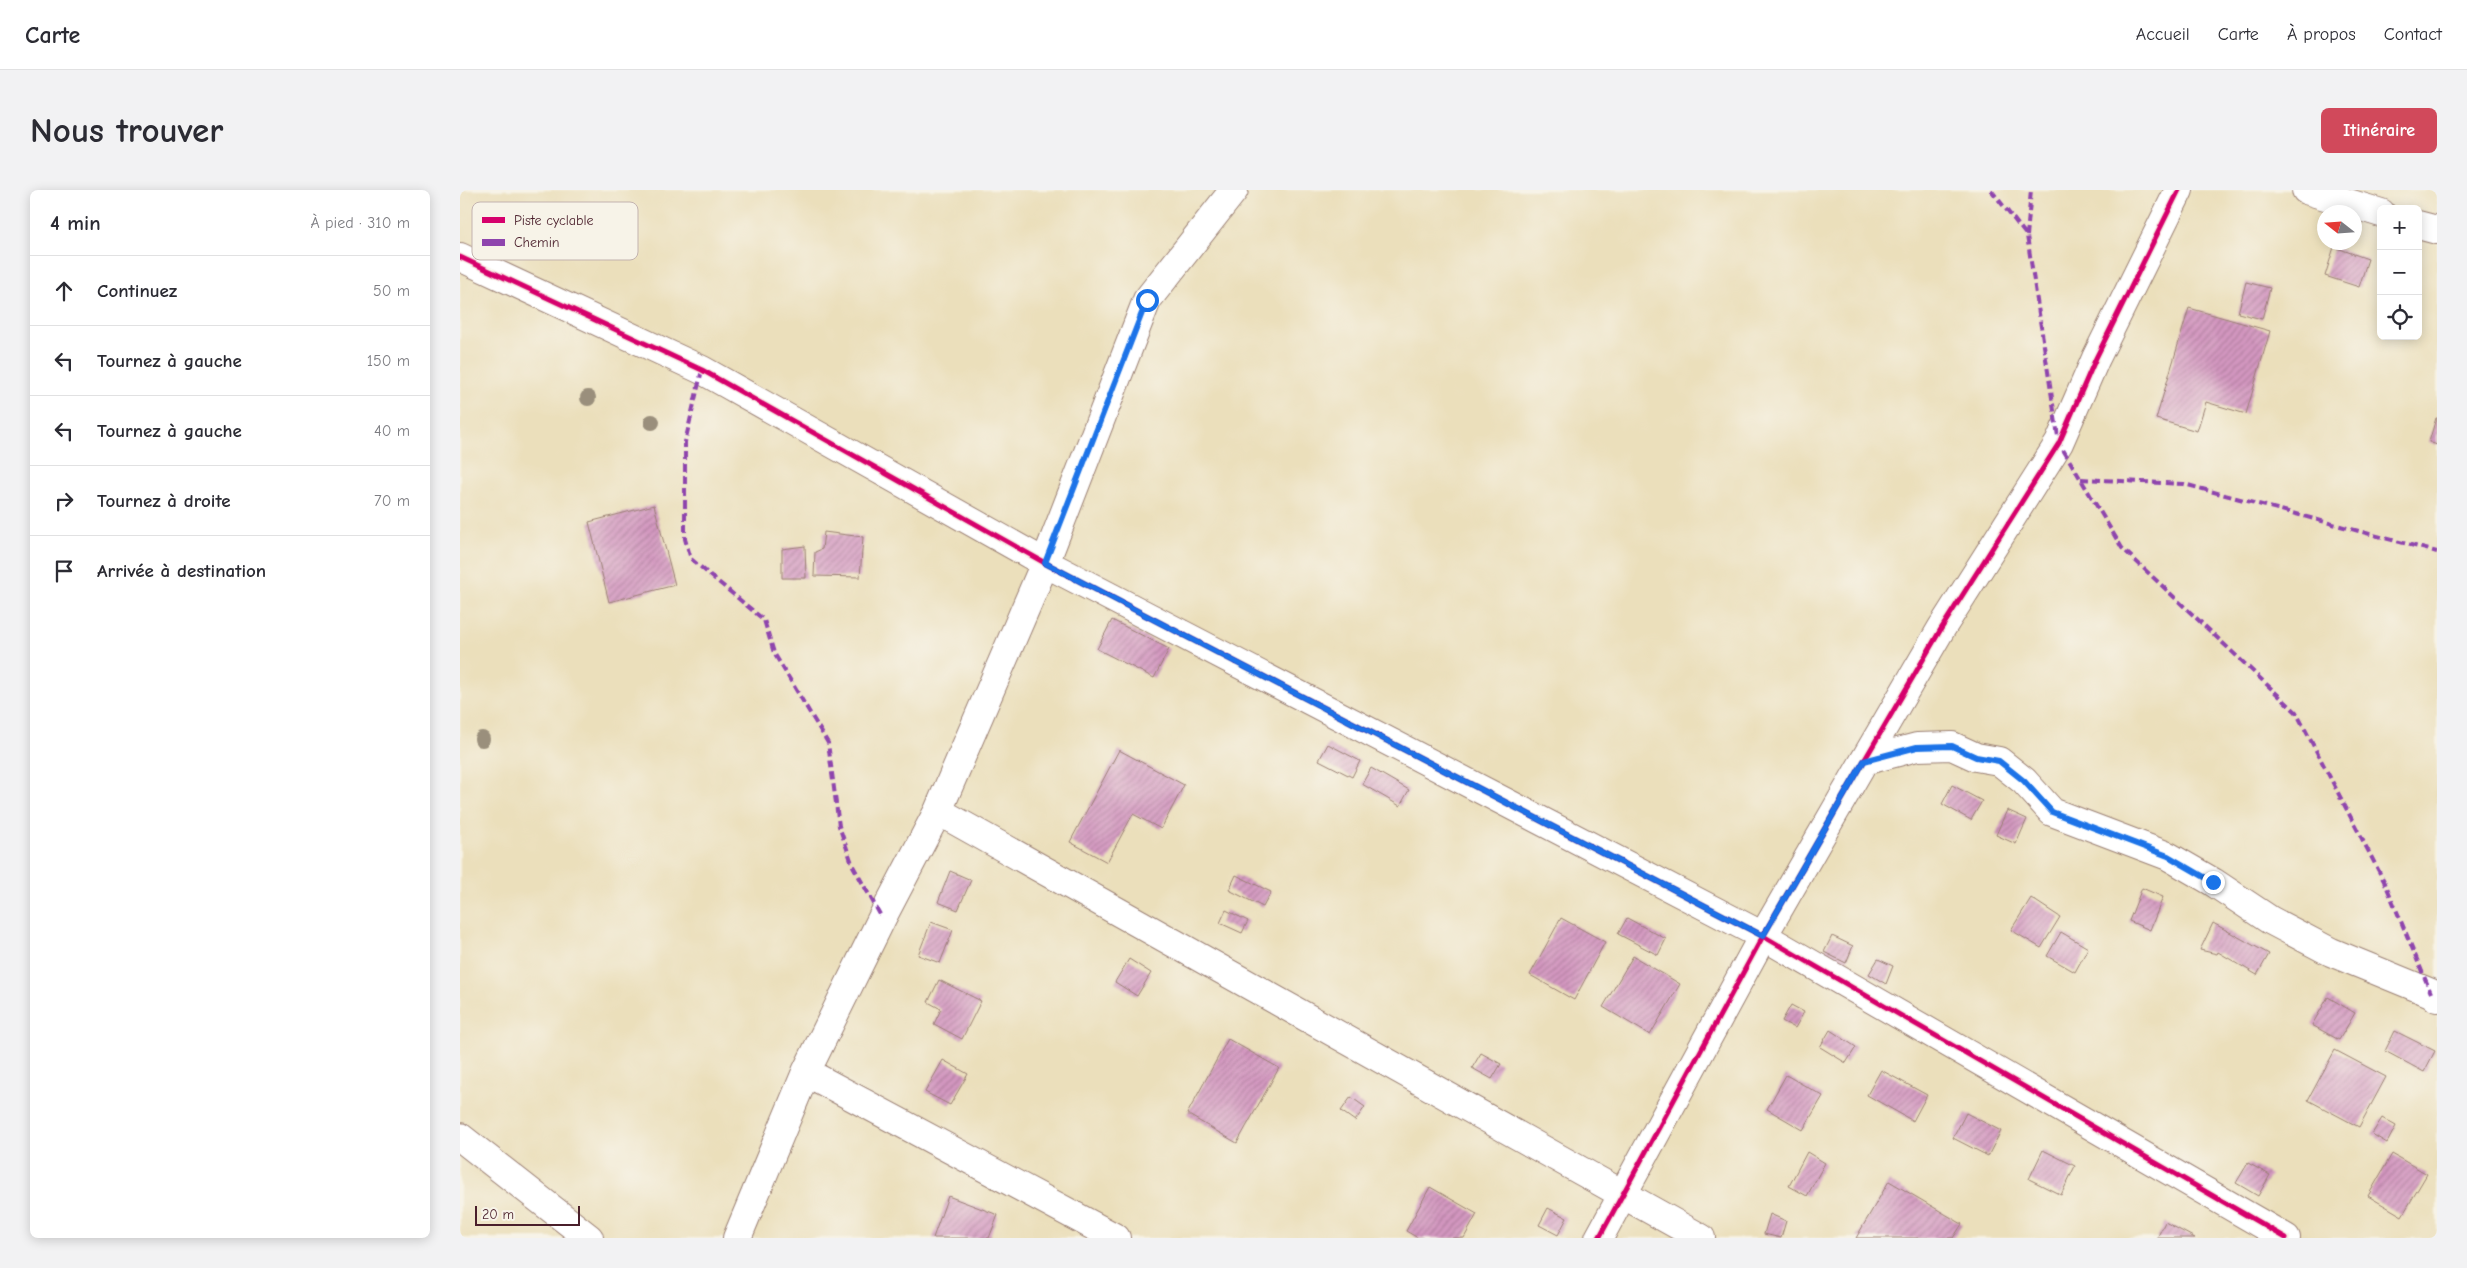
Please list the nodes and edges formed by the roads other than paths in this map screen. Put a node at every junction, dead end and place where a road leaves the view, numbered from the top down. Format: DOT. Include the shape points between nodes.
graph roads {
  1 [pos="1234,190"];
  2 [pos="2179,190"];
  3 [pos="2306,190"];
  4 [pos="2377,212"];
  5 [pos="2422,226"];
  6 [pos="2437,230"];
  7 [pos="460,257"];
  8 [pos="1045,563"];
  9 [pos="1864,761"];
  10 [pos="938,811"];
  11 [pos="1763,936"];
  12 [pos="2437,998"];
  13 [pos="806,1072"];
  14 [pos="460,1137"];
  15 [pos="1623,1194"];
  16 [pos="589,1238"];
  17 [pos="737,1238"];
  18 [pos="1116,1238"];
  19 [pos="1599,1238"];
  20 [pos="1701,1238"];
  21 [pos="2286,1238"];
  1 -- 8 [label="street" via="1147,300"];
  2 -- 9 [label="street" via="2096,358 2059,443 1941,629"];
  3 -- 4 [label="street"];
  5 -- 6 [label="street"];
  7 -- 8 [label="street" via="702,370"];
  8 -- 10 [label="street"];
  8 -- 11 [label="street"];
  9 -- 11 [label="street"];
  9 -- 12 [label="street" via="1917,747 1952,746 1976,757 1999,761 2024,781 2052,812 2168,856 2270,920 2322,948"];
  10 -- 13 [label="street"];
  10 -- 15 [label="street"];
  11 -- 15 [label="street"];
  11 -- 21 [label="street"];
  13 -- 17 [label="street"];
  13 -- 18 [label="street"];
  14 -- 16 [label="street"];
  15 -- 19 [label="street"];
  15 -- 20 [label="street"];
}
